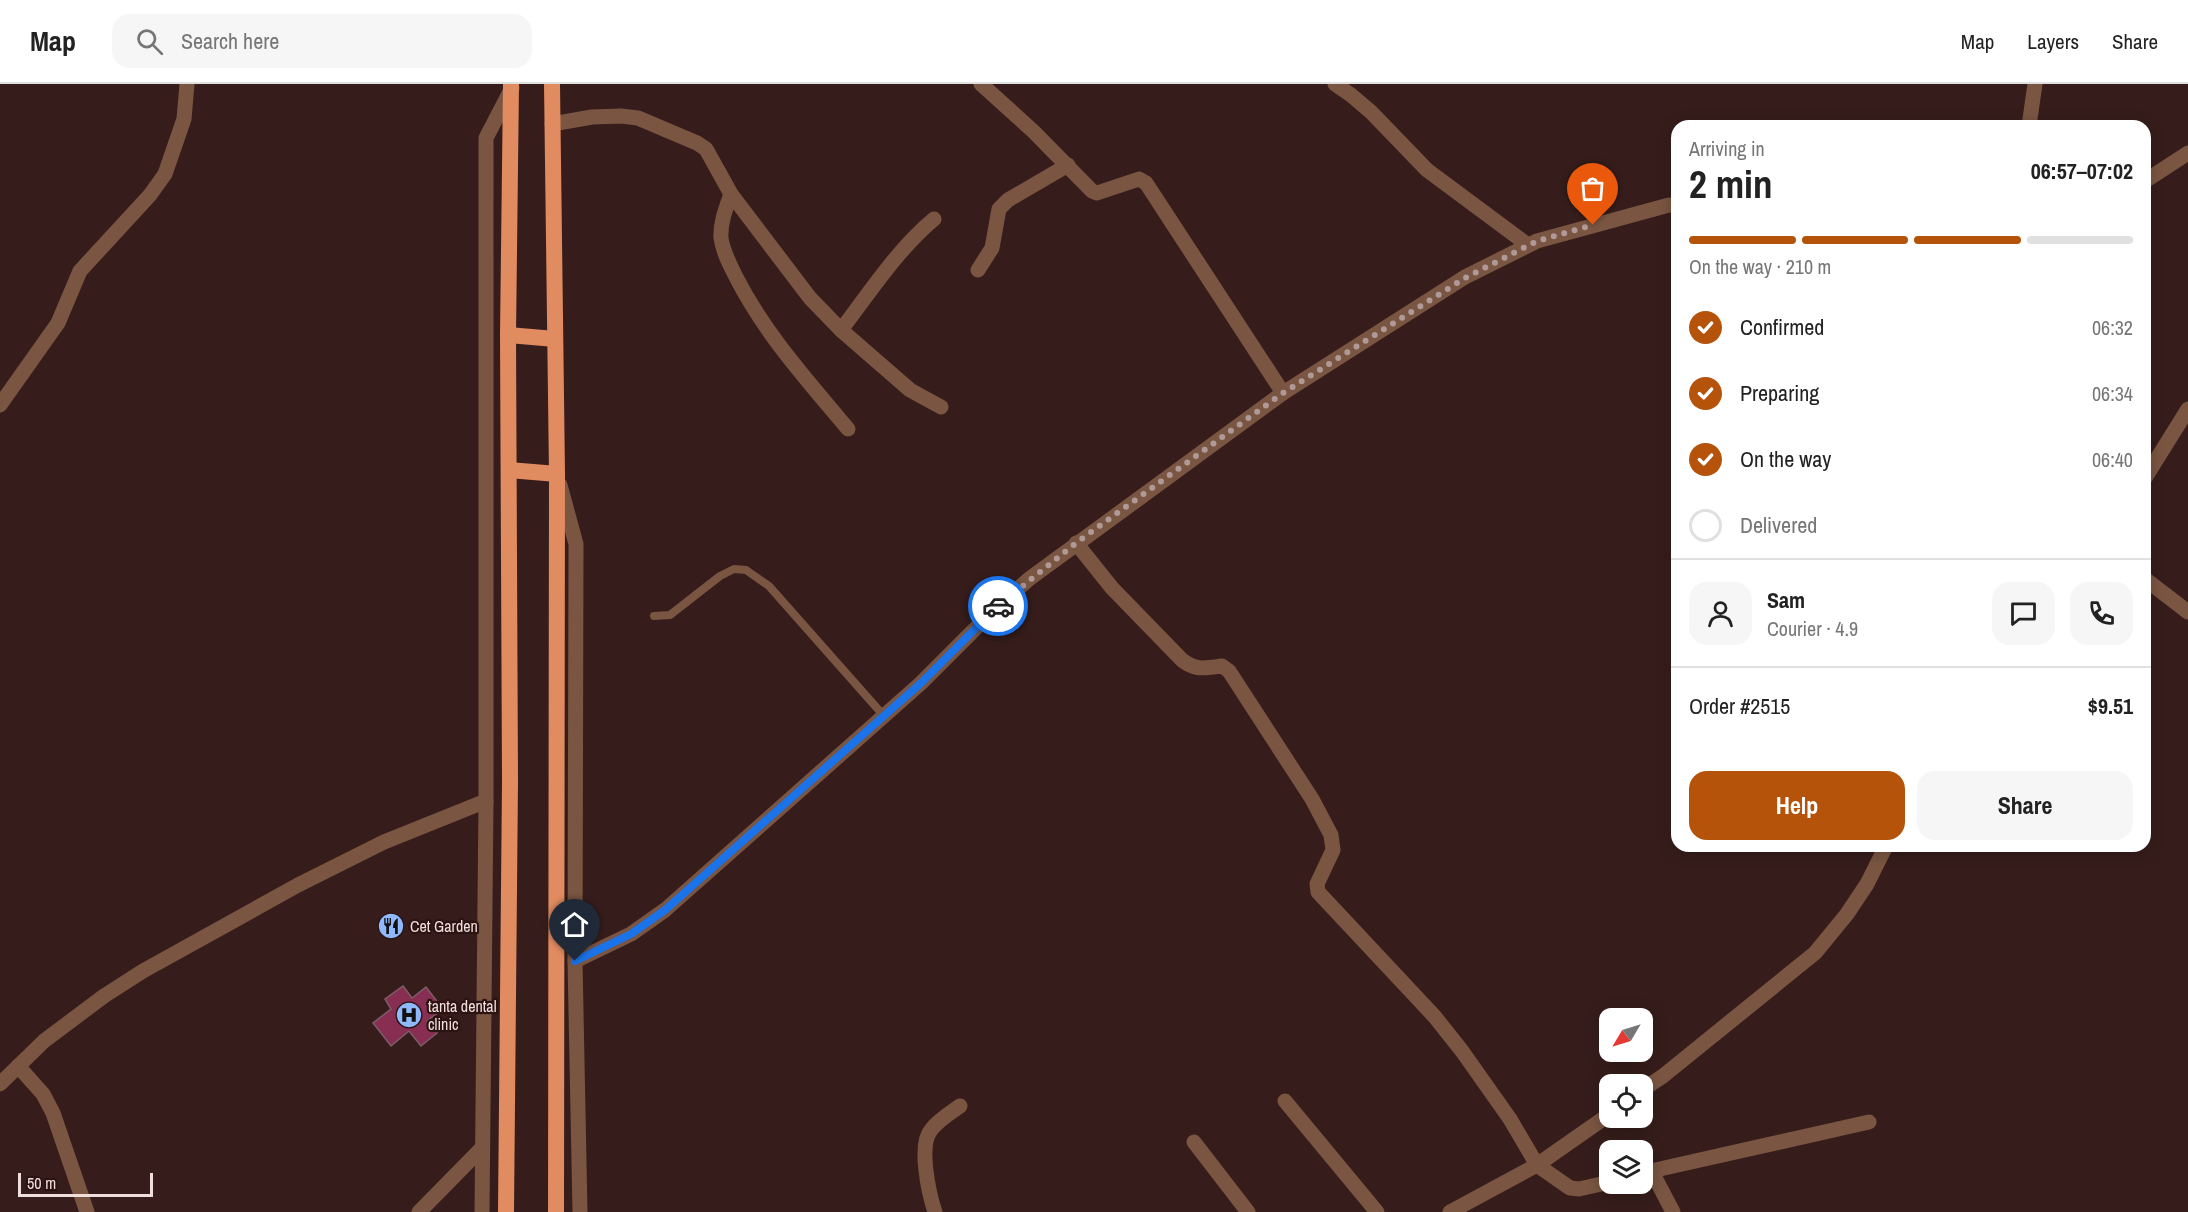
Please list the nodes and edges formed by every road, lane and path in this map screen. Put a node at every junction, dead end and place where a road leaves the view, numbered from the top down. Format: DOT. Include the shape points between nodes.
graph roads {
  1 [pos="187,84"];
  2 [pos="552,84"];
  3 [pos="981,84"];
  4 [pos="1335,84"];
  5 [pos="2036,84"];
  6 [pos="512,86"];
  7 [pos="2030,120"];
  8 [pos="552,124"];
  9 [pos="2188,153"];
  10 [pos="1068,165"];
  11 [pos="2151,177"];
  12 [pos="731,194"];
  13 [pos="1671,205"];
  14 [pos="934,219"];
  15 [pos="1528,245"];
  16 [pos="978,270"];
  17 [pos="841,330"];
  18 [pos="508,335"];
  19 [pos="555,339"];
  20 [pos="1283,393"];
  21 [pos="0,405"];
  22 [pos="941,407"];
  23 [pos="2188,410"];
  24 [pos="848,429"];
  25 [pos="2151,469"];
  26 [pos="509,470"];
  27 [pos="557,474"];
  28 [pos="1076,543"];
  29 [pos="2151,584"];
  30 [pos="2188,612"];
  31 [pos="654,616"];
  32 [pos="884,716"];
  33 [pos="486,801"];
  34 [pos="1883,852"];
  35 [pos="575,961"];
  36 [pos="18,1066"];
  37 [pos="1653,1083"];
  38 [pos="0,1084"];
  39 [pos="1285,1101"];
  40 [pos="960,1106"];
  41 [pos="1599,1122"];
  42 [pos="1869,1122"];
  43 [pos="1194,1142"];
  44 [pos="482,1148"];
  45 [pos="1537,1166"];
  46 [pos="1653,1170"];
  47 [pos="1653,1180"];
  48 [pos="1599,1184"];
  49 [pos="87,1212"];
  50 [pos="419,1212"];
  51 [pos="482,1212"];
  52 [pos="506,1212"];
  53 [pos="556,1212"];
  54 [pos="580,1212"];
  55 [pos="935,1212"];
  56 [pos="1248,1212"];
  57 [pos="1377,1212"];
  58 [pos="1450,1212"];
  59 [pos="1673,1212"];
  1 -- 21 [label="street" via="183,119 165,174 80,271 58,323"];
  2 -- 8 [label="highway"];
  3 -- 10 [label="street"];
  4 -- 15 [label="street" via="1352,94 1426,170"];
  5 -- 7 [label="street"];
  6 -- 18 [label="highway"];
  6 -- 33 [label="street" via="486,138"];
  8 -- 12 [label="street" via="621,116 644,121 706,149"];
  8 -- 19 [label="highway"];
  9 -- 11 [label="street"];
  10 -- 16 [label="street" via="999,209 992,248"];
  10 -- 20 [label="street" via="1097,193 1139,179 1146,183"];
  12 -- 17 [label="street" via="810,298"];
  12 -- 24 [label="street" via="721,239 727,259 760,320"];
  13 -- 15 [label="street"];
  14 -- 17 [label="street" via="897,256"];
  15 -- 20 [label="street" via="1465,278"];
  17 -- 22 [label="street" via="910,390"];
  18 -- 19 [label="highway"];
  18 -- 26 [label="highway"];
  19 -- 27 [label="highway"];
  20 -- 28 [label="street"];
  23 -- 25 [label="street"];
  26 -- 27 [label="highway"];
  26 -- 52 [label="highway"];
  27 -- 35 [label="street" via="576,544"];
  27 -- 53 [label="highway"];
  28 -- 32 [label="street" via="991,613"];
  28 -- 45 [label="street" via="1112,588 1182,660 1202,669 1222,666 1229,671 1331,835 1332,850 1317,884 1318,892 1435,1017 1510,1119"];
  29 -- 30 [label="street"];
  31 -- 32 [label="lane" via="670,615 720,576 734,569 746,570 769,586"];
  32 -- 35 [label="street" via="665,910 631,934"];
  33 -- 36 [label="street" via="384,842 143,971 44,1041"];
  33 -- 44 [label="street"];
  34 -- 37 [label="street" via="1867,884 1815,953"];
  35 -- 54 [label="street"];
  36 -- 38 [label="street"];
  36 -- 49 [label="street" via="43,1094 53,1113"];
  39 -- 57 [label="street"];
  40 -- 55 [label="street" via="929,1131 926,1140 927,1179"];
  41 -- 45 [label="street"];
  42 -- 46 [label="street"];
  43 -- 56 [label="street"];
  44 -- 50 [label="street"];
  44 -- 51 [label="street"];
  45 -- 48 [label="street" via="1570,1188"];
  45 -- 58 [label="street"];
  47 -- 59 [label="street"];
}
